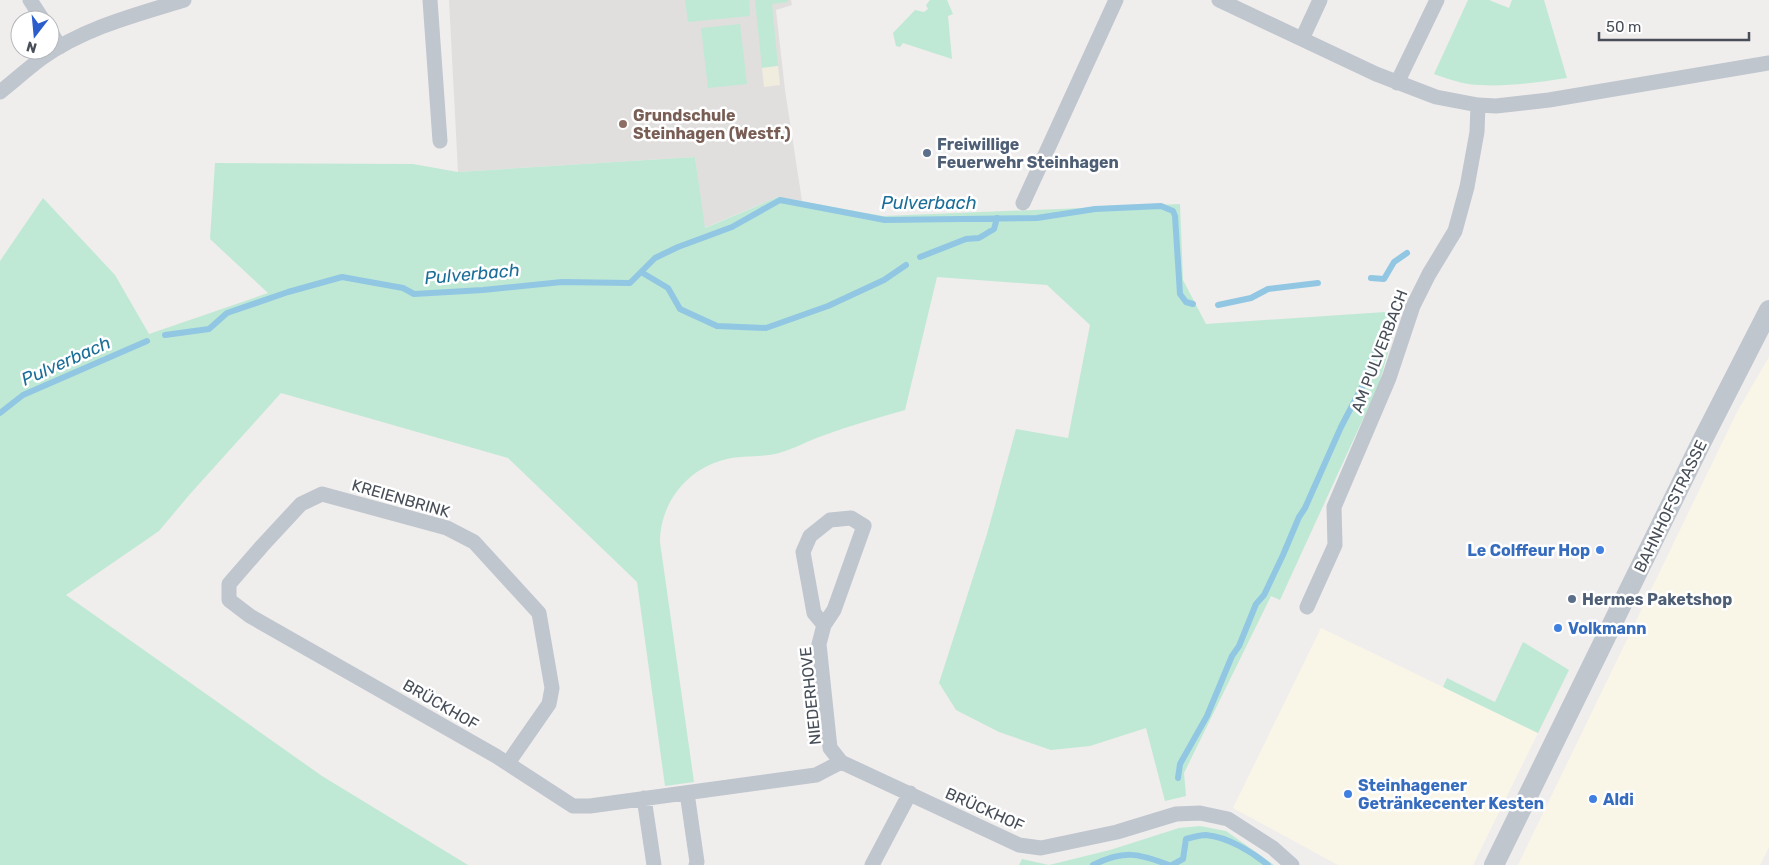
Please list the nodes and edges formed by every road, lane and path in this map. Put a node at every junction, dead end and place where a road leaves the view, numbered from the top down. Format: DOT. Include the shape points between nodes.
graph roads {
  1 [pos="184,0"];
  2 [pos="430,0"];
  3 [pos="1116,0"];
  4 [pos="1218,0"];
  5 [pos="1320,0"];
  6 [pos="1437,0"];
  7 [pos="1302,39"];
  8 [pos="60,47"];
  9 [pos="40,60"];
  10 [pos="1769,63"];
  11 [pos="1397,83"];
  12 [pos="0,92"];
  13 [pos="1478,105"];
  14 [pos="440,141"];
  15 [pos="1023,203"];
  16 [pos="1769,310"];
  17 [pos="229,600"];
  18 [pos="1308,607"];
  19 [pos="824,625"];
  20 [pos="841,762"];
  21 [pos="508,763"];
  22 [pos="688,793"];
  23 [pos="910,793"];
  24 [pos="644,798"];
  25 [pos="654,865"];
  26 [pos="696,865"];
  27 [pos="872,865"];
  28 [pos="1292,865"];
  29 [pos="1494,865"];
  1 -- 8 [label="street" via="115,21"];
  2 -- 14 [label="street"];
  3 -- 15 [label="street"];
  4 -- 7 [label="street"];
  5 -- 7 [label="street"];
  6 -- 11 [label="street"];
  7 -- 11 [label="street"];
  9 -- 12 [label="street"];
  10 -- 13 [label="street" via="1559,99 1514,105"];
  11 -- 13 [label="street" via="1436,97"];
  13 -- 18 [label="street, AM PULVERBACH" via="1477,132 1467,187 1455,231 1413,306 1389,378 1334,507 1335,545"];
  16 -- 29 [label="street, BAHNHOFSTRASSE"];
  17 -- 21 [label="street, BRÜCKHOF" via="250,616"];
  17 -- 21 [label="street, KREIENBRINK" via="229,584 262,546 301,504 322,494 447,528 474,542 539,613 552,688 548,704"];
  19 -- 19 [label="street, NIEDERHOVE" via="834,610 864,526 851,518 830,520 810,536 803,552 814,613"];
  19 -- 20 [label="street, NIEDERHOVE" via="820,644 830,748"];
  20 -- 22 [label="street, BRÜCKHOF" via="816,775"];
  20 -- 23 [label="street, BRÜCKHOF"];
  21 -- 24 [label="street, BRÜCKHOF" via="573,806"];
  22 -- 24 [label="street, BRÜCKHOF"];
  22 -- 26 [label="street"];
  23 -- 27 [label="street"];
  23 -- 28 [label="street, BRÜCKHOF" via="1019,845 1041,848 1117,832 1176,814 1200,813 1228,819 1273,848"];
  24 -- 25 [label="street"];
}
